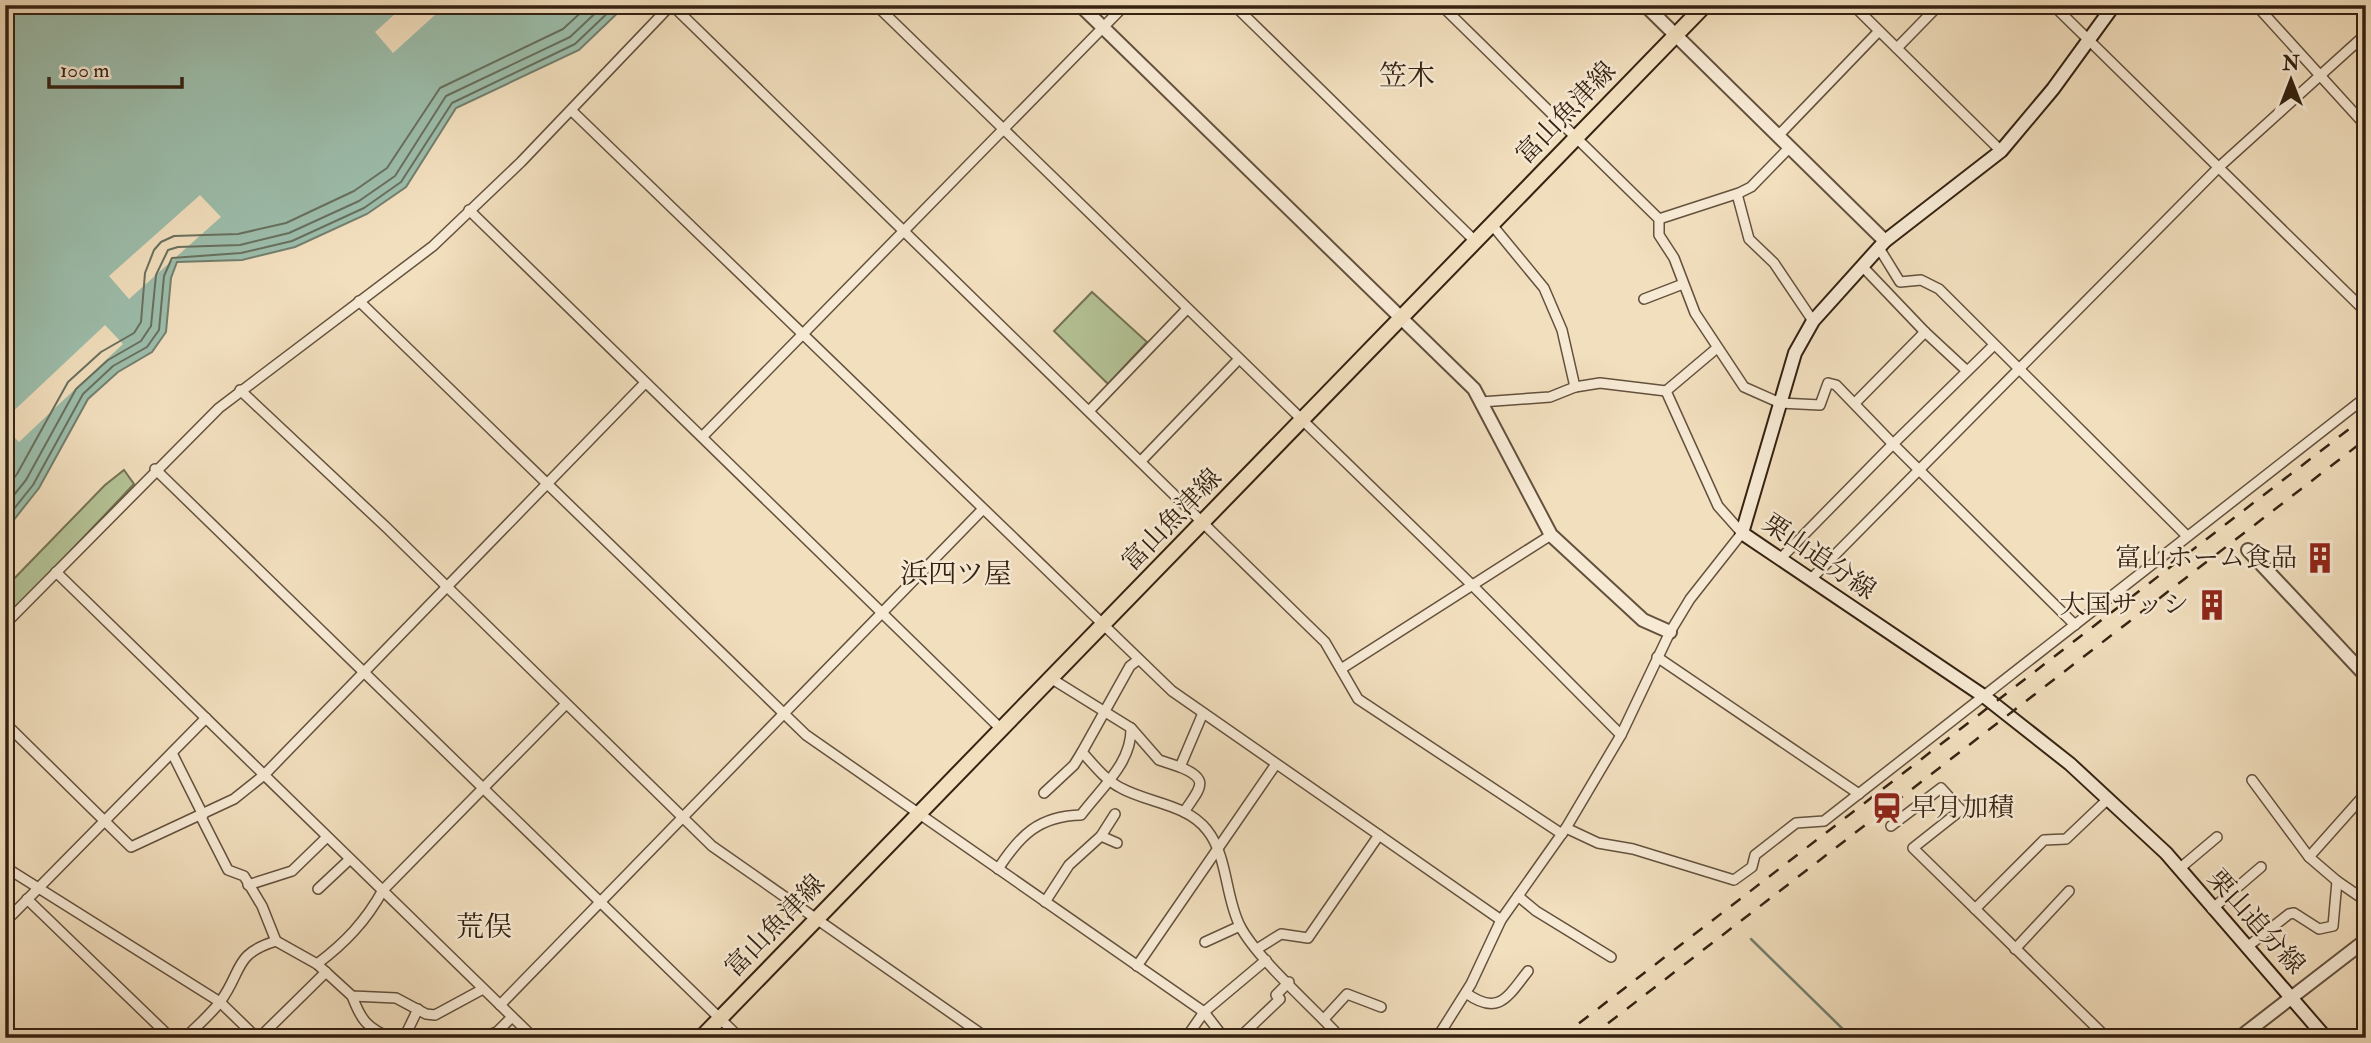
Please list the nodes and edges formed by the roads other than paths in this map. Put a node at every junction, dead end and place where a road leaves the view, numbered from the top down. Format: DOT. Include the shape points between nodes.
graph roads {
  1 [pos="671,5"];
  2 [pos="877,5"];
  3 [pos="1125,5"];
  4 [pos="1234,5"];
  5 [pos="1441,5"];
  6 [pos="1645,5"];
  7 [pos="1705,5"];
  8 [pos="1853,5"];
  9 [pos="1938,5"];
  10 [pos="2053,5"];
  11 [pos="2114,5"];
  12 [pos="2256,5"];
  13 [pos="1083,6"];
  14 [pos="1103,28"];
  15 [pos="1879,31"];
  16 [pos="2366,34"];
  17 [pos="1675,35"];
  18 [pos="2088,40"];
  19 [pos="1897,48"];
  20 [pos="2320,76"];
  21 [pos="572,111"];
  22 [pos="2366,125"];
  23 [pos="1002,129"];
  24 [pos="1778,136"];
  25 [pos="1577,137"];
  26 [pos="1790,148"];
  27 [pos="2001,151"];
  28 [pos="2219,167"];
  29 [pos="1737,194"];
  30 [pos="469,210"];
  31 [pos="1659,219"];
  32 [pos="1493,226"];
  33 [pos="903,230"];
  34 [pos="1476,242"];
  35 [pos="1882,244"];
  36 [pos="1862,266"];
  37 [pos="1683,284"];
  38 [pos="1644,299"];
  39 [pos="359,301"];
  40 [pos="1187,309"];
  41 [pos="2366,312"];
  42 [pos="1400,318"];
  43 [pos="1812,321"];
  44 [pos="1925,331"];
  45 [pos="801,334"];
  46 [pos="1994,345"];
  47 [pos="1717,348"];
  48 [pos="1239,359"];
  49 [pos="2019,369"];
  50 [pos="1967,371"];
  51 [pos="645,383"];
  52 [pos="1575,387"];
  53 [pos="240,390"];
  54 [pos="1666,391"];
  55 [pos="2366,397"];
  56 [pos="1481,402"];
  57 [pos="1780,403"];
  58 [pos="1855,403"];
  59 [pos="1088,411"];
  60 [pos="1301,420"];
  61 [pos="702,436"];
  62 [pos="1893,443"];
  63 [pos="1141,461"];
  64 [pos="155,469"];
  65 [pos="1920,470"];
  66 [pos="546,485"];
  67 [pos="982,510"];
  68 [pos="1204,522"];
  69 [pos="1742,533"];
  70 [pos="1551,535"];
  71 [pos="2187,536"];
  72 [pos="2248,550"];
  73 [pos="1781,558"];
  74 [pos="56,572"];
  75 [pos="1812,578"];
  76 [pos="1472,586"];
  77 [pos="446,588"];
  78 [pos="883,613"];
  79 [pos="5,624"];
  80 [pos="2075,625"];
  81 [pos="1103,628"];
  82 [pos="1670,632"];
  83 [pos="1657,657"];
  84 [pos="1138,660"];
  85 [pos="1341,669"];
  86 [pos="365,672"];
  87 [pos="2366,676"];
  88 [pos="1052,679"];
  89 [pos="1985,697"];
  90 [pos="566,704"];
  91 [pos="1104,710"];
  92 [pos="1203,713"];
  93 [pos="784,715"];
  94 [pos="206,718"];
  95 [pos="5,723"];
  96 [pos="1131,728"];
  97 [pos="1001,729"];
  98 [pos="1622,735"];
  99 [pos="1082,752"];
  100 [pos="173,753"];
  101 [pos="1276,764"];
  102 [pos="1180,767"];
  103 [pos="264,775"];
  104 [pos="1107,779"];
  105 [pos="2252,780"];
  106 [pos="484,788"];
  107 [pos="1044,793"];
  108 [pos="2366,793"];
  109 [pos="1859,794"];
  110 [pos="2108,799"];
  111 [pos="1184,812"];
  112 [pos="1115,814"];
  113 [pos="919,815"];
  114 [pos="202,816"];
  115 [pos="683,819"];
  116 [pos="104,821"];
  117 [pos="1891,826"];
  118 [pos="1564,831"];
  119 [pos="1379,835"];
  120 [pos="327,836"];
  121 [pos="1101,836"];
  122 [pos="2217,837"];
  123 [pos="1117,844"];
  124 [pos="1218,851"];
  125 [pos="2309,857"];
  126 [pos="350,859"];
  127 [pos="5,867"];
  128 [pos="2261,867"];
  129 [pos="998,869"];
  130 [pos="2179,869"];
  131 [pos="2337,881"];
  132 [pos="248,885"];
  133 [pos="38,888"];
  134 [pos="318,889"];
  135 [pos="383,890"];
  136 [pos="2069,891"];
  137 [pos="1518,896"];
  138 [pos="27,899"];
  139 [pos="2366,901"];
  140 [pos="1045,902"];
  141 [pos="602,903"];
  142 [pos="1975,909"];
  143 [pos="2212,909"];
  144 [pos="816,918"];
  145 [pos="1501,920"];
  146 [pos="5,922"];
  147 [pos="1240,926"];
  148 [pos="2366,940"];
  149 [pos="276,941"];
  150 [pos="1205,942"];
  151 [pos="2247,947"];
  152 [pos="1257,949"];
  153 [pos="2015,949"];
  154 [pos="1611,957"];
  155 [pos="1266,960"];
  156 [pos="317,964"];
  157 [pos="1137,966"];
  158 [pos="1528,971"];
  159 [pos="326,972"];
  160 [pos="1289,982"];
  161 [pos="484,989"];
  162 [pos="1466,993"];
  163 [pos="352,996"];
  164 [pos="2292,997"];
  165 [pos="220,1002"];
  166 [pos="500,1006"];
  167 [pos="1381,1007"];
  168 [pos="418,1009"];
  169 [pos="1203,1012"];
  170 [pos="512,1017"];
  171 [pos="720,1018"];
  172 [pos="1324,1019"];
  173 [pos="171,1038"];
  174 [pos="185,1038"];
  175 [pos="258,1038"];
  176 [pos="391,1038"];
  177 [pos="404,1038"];
  178 [pos="480,1038"];
  179 [pos="534,1038"];
  180 [pos="701,1038"];
  181 [pos="740,1038"];
  182 [pos="987,1038"];
  183 [pos="1186,1038"];
  184 [pos="1224,1038"];
  185 [pos="1239,1038"];
  186 [pos="1341,1038"];
  187 [pos="1437,1038"];
  188 [pos="2107,1038"];
  189 [pos="2239,1038"];
  190 [pos="2326,1038"];
  1 -- 21 [label="street"];
  1 -- 33 [label="street"];
  2 -- 23 [label="street"];
  3 -- 14 [label="street"];
  4 -- 34 [label="street"];
  5 -- 25 [label="street"];
  6 -- 17 [label="street"];
  7 -- 17 [label="main road, 富山魚津線"];
  8 -- 15 [label="street"];
  9 -- 19 [label="street"];
  10 -- 18 [label="street"];
  11 -- 18 [label="street, 栗山追分線"];
  12 -- 20 [label="street"];
  13 -- 14 [label="street"];
  14 -- 23 [label="street"];
  14 -- 42 [label="street"];
  15 -- 19 [label="street"];
  15 -- 24 [label="street"];
  16 -- 20 [label="street"];
  17 -- 24 [label="street"];
  17 -- 25 [label="main road, 富山魚津線"];
  18 -- 27 [label="street, 栗山追分線"];
  18 -- 28 [label="street"];
  19 -- 27 [label="street"];
  20 -- 22 [label="street"];
  20 -- 28 [label="street"];
  21 -- 30 [label="street"];
  21 -- 45 [label="street"];
  23 -- 33 [label="street"];
  23 -- 40 [label="street"];
  24 -- 26 [label="street"];
  25 -- 31 [label="street"];
  25 -- 32 [label="main road, 富山魚津線"];
  26 -- 29 [label="street" via="1751,187"];
  26 -- 35 [label="street"];
  27 -- 35 [label="street, 栗山追分線"];
  28 -- 41 [label="street"];
  28 -- 49 [label="street"];
  29 -- 31 [label="street"];
  29 -- 43 [label="street" via="1749,239 1774,263"];
  30 -- 39 [label="street" via="433,246"];
  30 -- 51 [label="street"];
  31 -- 37 [label="street" via="1659,235"];
  32 -- 34 [label="main road, 富山魚津線"];
  32 -- 52 [label="street" via="1544,288 1562,330"];
  33 -- 45 [label="street"];
  33 -- 59 [label="street"];
  34 -- 42 [label="main road, 富山魚津線"];
  35 -- 36 [label="street, 栗山追分線"];
  35 -- 46 [label="street" via="1900,282 1931,283"];
  36 -- 43 [label="street, 栗山追分線"];
  36 -- 44 [label="street"];
  37 -- 38 [label="street"];
  37 -- 47 [label="street"];
  39 -- 53 [label="street"];
  39 -- 66 [label="street"];
  40 -- 48 [label="street"];
  40 -- 59 [label="street"];
  42 -- 56 [label="street" via="1474,389"];
  42 -- 60 [label="main road, 富山魚津線"];
  43 -- 57 [label="street, 栗山追分線" via="1795,354"];
  44 -- 50 [label="street"];
  44 -- 58 [label="street"];
  45 -- 61 [label="street"];
  45 -- 67 [label="street"];
  46 -- 49 [label="street"];
  46 -- 50 [label="street"];
  47 -- 54 [label="street"];
  47 -- 57 [label="street" via="1744,387"];
  48 -- 60 [label="street"];
  48 -- 63 [label="street"];
  49 -- 65 [label="street"];
  49 -- 71 [label="street"];
  50 -- 62 [label="street"];
  51 -- 61 [label="street"];
  51 -- 66 [label="street"];
  52 -- 54 [label="street" via="1600,383"];
  52 -- 56 [label="street" via="1550,397"];
  53 -- 64 [label="street"];
  53 -- 77 [label="street"];
  54 -- 69 [label="street" via="1718,506"];
  55 -- 71 [label="street"];
  56 -- 70 [label="street"];
  57 -- 58 [label="street" via="1820,405 1828,383"];
  57 -- 69 [label="street, 栗山追分線"];
  58 -- 62 [label="street"];
  59 -- 63 [label="street"];
  60 -- 68 [label="main road, 富山魚津線"];
  60 -- 76 [label="street"];
  61 -- 78 [label="street"];
  62 -- 65 [label="street"];
  62 -- 73 [label="street"];
  63 -- 68 [label="street"];
  64 -- 74 [label="street"];
  64 -- 86 [label="street"];
  65 -- 75 [label="street"];
  65 -- 80 [label="street"];
  66 -- 77 [label="street"];
  66 -- 93 [label="street"];
  67 -- 78 [label="street"];
  67 -- 81 [label="street"];
  68 -- 81 [label="main road, 富山魚津線"];
  68 -- 85 [label="street" via="1325,642"];
  69 -- 73 [label="street, 栗山追分線"];
  69 -- 82 [label="street"];
  70 -- 76 [label="street"];
  70 -- 82 [label="street" via="1643,620"];
  71 -- 80 [label="street"];
  72 -- 87 [label="street"];
  73 -- 75 [label="street, 栗山追分線"];
  74 -- 79 [label="street"];
  74 -- 94 [label="street"];
  75 -- 89 [label="street, 栗山追分線"];
  76 -- 85 [label="street"];
  76 -- 98 [label="street"];
  77 -- 86 [label="street"];
  77 -- 90 [label="street"];
  78 -- 93 [label="street"];
  78 -- 97 [label="street"];
  80 -- 89 [label="street"];
  81 -- 84 [label="street"];
  81 -- 88 [label="main road, 富山魚津線"];
  82 -- 83 [label="street"];
  83 -- 98 [label="street"];
  83 -- 109 [label="street"];
  84 -- 91 [label="street"];
  84 -- 92 [label="street"];
  85 -- 118 [label="street" via="1358,699"];
  86 -- 103 [label="street"];
  86 -- 106 [label="street"];
  88 -- 91 [label="street"];
  88 -- 97 [label="main road, 富山魚津線"];
  89 -- 109 [label="street"];
  89 -- 110 [label="street, 栗山追分線"];
  90 -- 106 [label="street"];
  90 -- 115 [label="street"];
  91 -- 96 [label="street"];
  91 -- 99 [label="street"];
  92 -- 101 [label="street"];
  92 -- 102 [label="street"];
  93 -- 113 [label="street"];
  93 -- 115 [label="street"];
  94 -- 100 [label="street"];
  94 -- 103 [label="street"];
  95 -- 116 [label="street"];
  96 -- 102 [label="street" via="1159,760"];
  96 -- 104 [label="street" via="1132,744 1123,764"];
  97 -- 113 [label="main road, 富山魚津線"];
  98 -- 118 [label="street"];
  99 -- 104 [label="street"];
  99 -- 107 [label="street"];
  100 -- 114 [label="street"];
  100 -- 116 [label="street"];
  101 -- 119 [label="street"];
  101 -- 124 [label="street"];
  102 -- 111 [label="street" via="1201,780"];
  103 -- 114 [label="street"];
  103 -- 120 [label="street"];
  104 -- 111 [label="street"];
  104 -- 129 [label="street" via="1080,815 1055,816 1030,831"];
  105 -- 125 [label="street"];
  106 -- 135 [label="street"];
  106 -- 141 [label="street"];
  108 -- 125 [label="street"];
  109 -- 118 [label="street" via="1824,821 1796,823 1755,855 1752,867 1734,880"];
  110 -- 130 [label="street, 栗山追分線"];
  110 -- 142 [label="street" via="2066,839 2044,840"];
  111 -- 124 [label="street" via="1207,830"];
  112 -- 121 [label="street"];
  113 -- 129 [label="street"];
  113 -- 144 [label="main road, 富山魚津線"];
  114 -- 116 [label="street" via="131,847"];
  114 -- 132 [label="street" via="228,870 244,876"];
  115 -- 141 [label="street"];
  115 -- 144 [label="street" via="712,846"];
  116 -- 133 [label="street"];
  117 -- 142 [label="street" via="1941,788 1961,810 1913,848"];
  118 -- 137 [label="street"];
  119 -- 145 [label="street"];
  119 -- 152 [label="street" via="1308,938 1281,934"];
  120 -- 126 [label="street"];
  120 -- 132 [label="street" via="292,871"];
  121 -- 123 [label="street"];
  121 -- 140 [label="street" via="1069,865"];
  122 -- 130 [label="street"];
  124 -- 147 [label="street"];
  124 -- 157 [label="street"];
  125 -- 131 [label="street"];
  126 -- 134 [label="street"];
  126 -- 135 [label="street"];
  127 -- 133 [label="street"];
  128 -- 143 [label="street"];
  129 -- 140 [label="street"];
  130 -- 143 [label="street, 栗山追分線"];
  131 -- 139 [label="street"];
  131 -- 151 [label="street" via="2333,926 2319,929 2289,914"];
  132 -- 149 [label="street"];
  133 -- 138 [label="street"];
  133 -- 165 [label="street"];
  135 -- 156 [label="street" via="344,944"];
  135 -- 161 [label="street"];
  136 -- 153 [label="street"];
  137 -- 145 [label="street"];
  137 -- 154 [label="street"];
  138 -- 146 [label="street"];
  138 -- 173 [label="street"];
  140 -- 157 [label="street"];
  141 -- 166 [label="street"];
  141 -- 171 [label="street"];
  142 -- 153 [label="street"];
  143 -- 151 [label="street, 栗山追分線"];
  144 -- 171 [label="main road, 富山魚津線"];
  144 -- 182 [label="street"];
  145 -- 162 [label="street"];
  147 -- 150 [label="street"];
  147 -- 152 [label="street"];
  148 -- 164 [label="street"];
  149 -- 156 [label="street"];
  149 -- 165 [label="street" via="254,947"];
  151 -- 164 [label="street, 栗山追分線"];
  152 -- 155 [label="street"];
  153 -- 188 [label="street"];
  155 -- 160 [label="street"];
  155 -- 169 [label="street"];
  156 -- 159 [label="street"];
  157 -- 169 [label="street"];
  158 -- 162 [label="street" via="1504,1001 1479,1002"];
  159 -- 163 [label="street"];
  159 -- 175 [label="street"];
  160 -- 172 [label="street"];
  160 -- 185 [label="street" via="1276,995 1280,999"];
  161 -- 166 [label="street"];
  161 -- 168 [label="street" via="435,1015"];
  162 -- 187 [label="street"];
  163 -- 168 [label="street" via="396,998"];
  163 -- 176 [label="street" via="361,1020"];
  164 -- 189 [label="street"];
  164 -- 190 [label="street, 栗山追分線"];
  165 -- 174 [label="street"];
  165 -- 175 [label="street"];
  166 -- 170 [label="street"];
  167 -- 172 [label="street" via="1347,994"];
  168 -- 177 [label="street"];
  169 -- 183 [label="street"];
  169 -- 184 [label="street"];
  170 -- 178 [label="street" via="497,1032"];
  170 -- 179 [label="street"];
  171 -- 180 [label="main road, 富山魚津線"];
  171 -- 181 [label="street"];
  172 -- 186 [label="street"];
}
